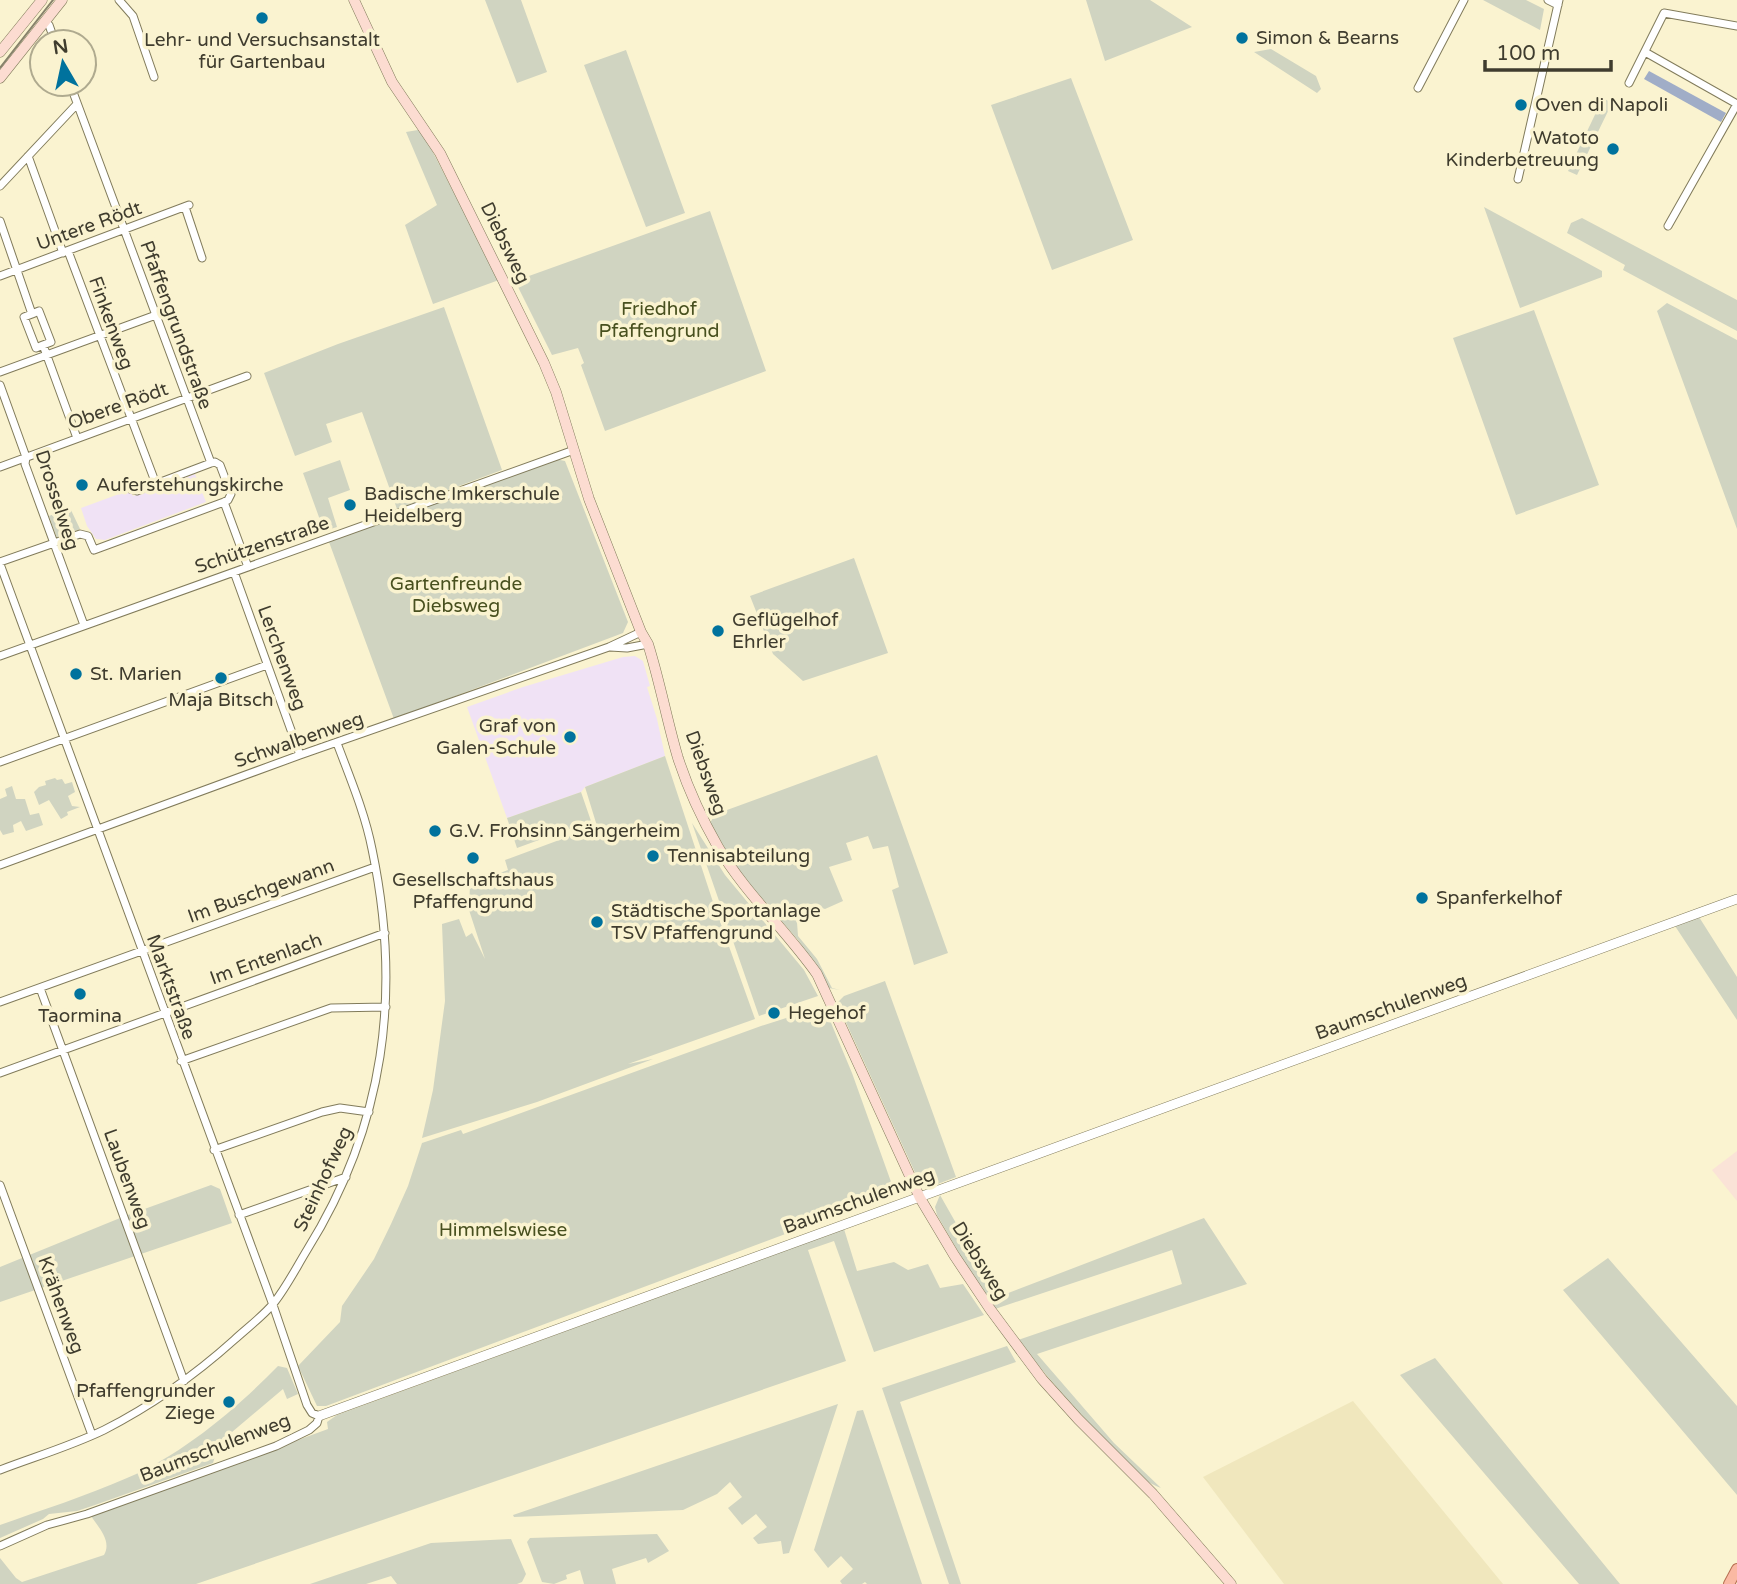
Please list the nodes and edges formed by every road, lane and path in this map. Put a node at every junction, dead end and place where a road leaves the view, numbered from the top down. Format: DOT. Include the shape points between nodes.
graph roads {
  1 [pos="42,0"];
  2 [pos="62,0"];
  3 [pos="119,0"];
  4 [pos="354,0"];
  5 [pos="1464,0"];
  6 [pos="1548,0"];
  7 [pos="1559,3"];
  8 [pos="45,22"];
  9 [pos="1737,26"];
  10 [pos="50,28"];
  11 [pos="0,52"];
  12 [pos="1645,52"];
  13 [pos="154,77"];
  14 [pos="0,78"];
  15 [pos="1629,83"];
  16 [pos="1418,88"];
  17 [pos="75,98"];
  18 [pos="77,104"];
  19 [pos="1737,104"];
  20 [pos="28,156"];
  21 [pos="1518,179"];
  22 [pos="0,186"];
  23 [pos="0,221"];
  24 [pos="1668,226"];
  25 [pos="124,230"];
  26 [pos="66,252"];
  27 [pos="202,258"];
  28 [pos="17,270"];
  29 [pos="0,276"];
  30 [pos="32,314"];
  31 [pos="156,315"];
  32 [pos="99,335"];
  33 [pos="44,345"];
  34 [pos="47,355"];
  35 [pos="0,372"];
  36 [pos="247,376"];
  37 [pos="0,385"];
  38 [pos="186,398"];
  39 [pos="130,419"];
  40 [pos="77,438"];
  41 [pos="574,450"];
  42 [pos="26,457"];
  43 [pos="211,463"];
  44 [pos="0,467"];
  45 [pos="156,484"];
  46 [pos="130,489"];
  47 [pos="224,502"];
  48 [pos="54,543"];
  49 [pos="0,563"];
  50 [pos="248,567"];
  51 [pos="234,572"];
  52 [pos="84,625"];
  53 [pos="638,633"];
  54 [pos="648,644"];
  55 [pos="30,645"];
  56 [pos="609,647"];
  57 [pos="0,656"];
  58 [pos="267,666"];
  59 [pos="64,739"];
  60 [pos="337,743"];
  61 [pos="300,755"];
  62 [pos="0,762"];
  63 [pos="97,830"];
  64 [pos="0,865"];
  65 [pos="375,867"];
  66 [pos="1737,899"];
  67 [pos="385,933"];
  68 [pos="141,951"];
  69 [pos="40,988"];
  70 [pos="0,1002"];
  71 [pos="386,1007"];
  72 [pos="164,1013"];
  73 [pos="63,1050"];
  74 [pos="181,1061"];
  75 [pos="0,1073"];
  76 [pos="369,1112"];
  77 [pos="214,1150"];
  78 [pos="346,1177"];
  79 [pos="0,1185"];
  80 [pos="920,1198"];
  81 [pos="239,1215"];
  82 [pos="273,1305"];
  83 [pos="184,1381"];
  84 [pos="319,1416"];
  85 [pos="92,1435"];
  86 [pos="0,1470"];
  87 [pos="0,1546"];
  88 [pos="1737,1569"];
  89 [pos="1230,1584"];
  90 [pos="1729,1584"];
  1 -- 11 [label="main road"];
  2 -- 8 [label="main road"];
  3 -- 13 [label="street" via="133,16"];
  4 -- 41 [label="main road, Diebsweg" via="392,82 440,153 505,282 544,363"];
  5 -- 16 [label="street"];
  6 -- 7 [label="street"];
  7 -- 21 [label="street"];
  8 -- 10 [label="street"];
  8 -- 14 [label="main road"];
  9 -- 12 [label="street" via="1664,13"];
  12 -- 15 [label="street"];
  12 -- 19 [label="street"];
  17 -- 18 [label="street, Pfaffengrundstraße"];
  18 -- 20 [label="street"];
  18 -- 25 [label="street, Pfaffengrundstraße"];
  19 -- 24 [label="street"];
  20 -- 22 [label="street"];
  20 -- 26 [label="street, Finkenweg"];
  23 -- 28 [label="street"];
  25 -- 26 [label="street, Untere Rödt"];
  25 -- 27 [label="street, Untere Rödt" via="187,206"];
  25 -- 31 [label="street, Pfaffengrundstraße"];
  26 -- 28 [label="street, Untere Rödt"];
  26 -- 32 [label="street, Finkenweg"];
  28 -- 29 [label="street, Untere Rödt"];
  28 -- 30 [label="street"];
  30 -- 33 [label="street" via="39,311 51,342"];
  30 -- 33 [label="street" via="24,317 36,348"];
  31 -- 32 [label="street"];
  31 -- 38 [label="street, Pfaffengrundstraße"];
  32 -- 34 [label="street"];
  32 -- 39 [label="street, Finkenweg"];
  33 -- 34 [label="street"];
  34 -- 35 [label="street"];
  34 -- 40 [label="street"];
  36 -- 38 [label="street, Obere Rödt"];
  37 -- 42 [label="street, Drosselweg"];
  38 -- 39 [label="street, Obere Rödt"];
  38 -- 43 [label="street, Pfaffengrundstraße"];
  39 -- 40 [label="street, Obere Rödt"];
  39 -- 45 [label="street, Finkenweg"];
  40 -- 42 [label="street, Obere Rödt"];
  41 -- 50 [label="street, Schützenstraße"];
  41 -- 53 [label="main road, Diebsweg"];
  42 -- 44 [label="street, Obere Rödt"];
  42 -- 48 [label="street, Drosselweg"];
  43 -- 45 [label="street"];
  43 -- 47 [label="street, Pfaffengrundstraße" via="220,465 231,494"];
  45 -- 46 [label="street"];
  47 -- 48 [label="street" via="94,550 84,533"];
  47 -- 50 [label="street, Pfaffengrundstraße"];
  48 -- 49 [label="street"];
  48 -- 52 [label="street, Drosselweg"];
  49 -- 55 [label="street, Marktstraße"];
  50 -- 51 [label="street, Schützenstraße"];
  51 -- 52 [label="street, Schützenstraße"];
  51 -- 58 [label="street, Lerchenweg"];
  52 -- 55 [label="street, Schützenstraße"];
  53 -- 54 [label="main road, Diebsweg"];
  53 -- 56 [label="street, Schwalbenweg"];
  54 -- 56 [label="street, Schwalbenweg"];
  54 -- 80 [label="main road, Diebsweg" via="679,759 701,815 740,880 817,974"];
  55 -- 57 [label="street, Schützenstraße"];
  55 -- 59 [label="street, Marktstraße"];
  56 -- 60 [label="street, Schwalbenweg"];
  58 -- 59 [label="street"];
  58 -- 61 [label="street, Lerchenweg"];
  59 -- 62 [label="street"];
  59 -- 63 [label="street, Marktstraße"];
  60 -- 61 [label="street, Schwalbenweg"];
  60 -- 65 [label="street, Steinhofweg" via="366,821"];
  61 -- 63 [label="street, Schwalbenweg"];
  63 -- 64 [label="street, Schwalbenweg"];
  63 -- 68 [label="street, Marktstraße"];
  65 -- 67 [label="street, Steinhofweg"];
  65 -- 68 [label="street, Im Buschgewann"];
  66 -- 80 [label="street, Baumschulenweg"];
  67 -- 71 [label="street, Steinhofweg"];
  67 -- 72 [label="street, Im Entenlach"];
  68 -- 69 [label="street, Im Buschgewann"];
  68 -- 72 [label="street, Marktstraße"];
  69 -- 70 [label="street, Im Buschgewann"];
  69 -- 73 [label="street, Laubenweg"];
  71 -- 74 [label="street" via="331,1008"];
  71 -- 76 [label="street, Steinhofweg"];
  72 -- 73 [label="street, Im Entenlach"];
  72 -- 74 [label="street, Marktstraße"];
  73 -- 75 [label="street, Im Entenlach"];
  73 -- 83 [label="street, Laubenweg"];
  74 -- 77 [label="street, Marktstraße"];
  76 -- 77 [label="street" via="340,1108 322,1112"];
  76 -- 78 [label="street, Steinhofweg"];
  77 -- 81 [label="street, Marktstraße"];
  78 -- 81 [label="street"];
  78 -- 82 [label="street, Steinhofweg" via="324,1223"];
  79 -- 85 [label="street, Krähenweg"];
  80 -- 84 [label="street, Baumschulenweg"];
  80 -- 89 [label="main road, Diebsweg" via="984,1301 1042,1379 1153,1494"];
  81 -- 82 [label="street, Marktstraße"];
  82 -- 83 [label="street, Steinhofweg"];
  82 -- 84 [label="street, Marktstraße" via="307,1405"];
  83 -- 85 [label="street, Steinhofweg"];
  84 -- 87 [label="street, Baumschulenweg" via="309,1430 276,1446 47,1525"];
  85 -- 86 [label="street, Steinhofweg"];
  88 -- 90 [label="main road"];
}
